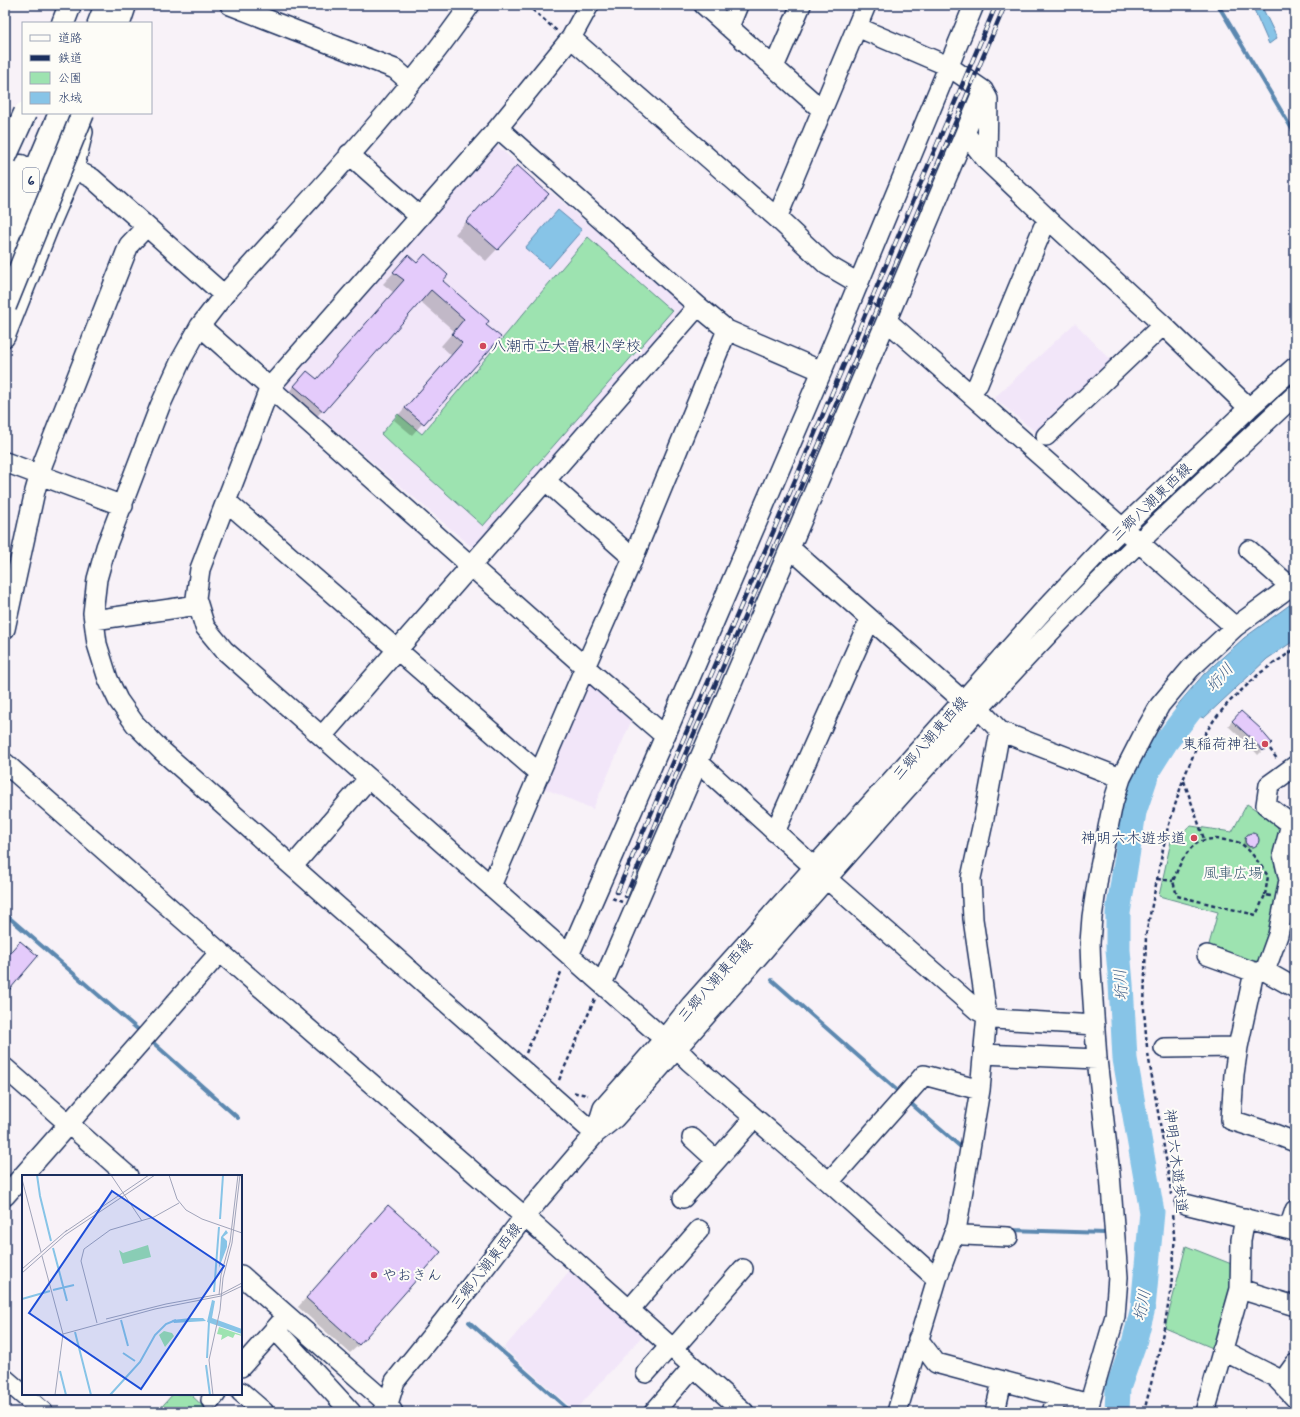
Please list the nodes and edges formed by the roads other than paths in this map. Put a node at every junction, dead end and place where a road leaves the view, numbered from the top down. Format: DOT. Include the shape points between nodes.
graph roads {
  1 [pos="70,5"];
  2 [pos="77,5"];
  3 [pos="90,5"];
  4 [pos="106,5"];
  5 [pos="117,5"];
  6 [pos="125,5"];
  7 [pos="230,5"];
  8 [pos="470,5"];
  9 [pos="589,5"];
  10 [pos="704,5"];
  11 [pos="738,5"];
  12 [pos="802,5"];
  13 [pos="866,5"];
  14 [pos="974,5"];
  15 [pos="261,11"];
  16 [pos="63,22"];
  17 [pos="70,22"];
  18 [pos="83,22"];
  19 [pos="99,22"];
  20 [pos="110,22"];
  21 [pos="119,22"];
  22 [pos="729,27"];
  23 [pos="857,27"];
  24 [pos="572,38"];
  25 [pos="948,66"];
  26 [pos="774,67"];
  27 [pos="411,83"];
  28 [pos="983,90"];
  29 [pos="822,110"];
  30 [pos="25,114"];
  31 [pos="28,114"];
  32 [pos="30,114"];
  33 [pos="44,114"];
  34 [pos="60,114"];
  35 [pos="72,114"];
  36 [pos="84,114"];
  37 [pos="84,114"];
  38 [pos="498,128"];
  39 [pos="5,133"];
  40 [pos="965,133"];
  41 [pos="349,154"];
  42 [pos="5,158"];
  43 [pos="987,161"];
  44 [pos="74,169"];
  45 [pos="5,176"];
  46 [pos="5,204"];
  47 [pos="420,216"];
  48 [pos="777,218"];
  49 [pos="1049,220"];
  50 [pos="146,227"];
  51 [pos="5,249"];
  52 [pos="5,274"];
  53 [pos="28,280"];
  54 [pos="858,283"];
  55 [pos="5,292"];
  56 [pos="224,295"];
  57 [pos="5,306"];
  58 [pos="698,306"];
  59 [pos="887,321"];
  60 [pos="1163,325"];
  61 [pos="200,326"];
  62 [pos="727,330"];
  63 [pos="5,337"];
  64 [pos="1295,368"];
  65 [pos="822,371"];
  66 [pos="270,387"];
  67 [pos="970,393"];
  68 [pos="1295,394"];
  69 [pos="1249,408"];
  70 [pos="1046,436"];
  71 [pos="5,462"];
  72 [pos="40,475"];
  73 [pos="546,481"];
  74 [pos="226,501"];
  75 [pos="123,506"];
  76 [pos="1122,529"];
  77 [pos="1138,542"];
  78 [pos="790,548"];
  79 [pos="1249,550"];
  80 [pos="634,556"];
  81 [pos="471,566"];
  82 [pos="1292,585"];
  83 [pos="198,605"];
  84 [pos="870,619"];
  85 [pos="94,620"];
  86 [pos="1235,627"];
  87 [pos="5,629"];
  88 [pos="397,651"];
  89 [pos="585,667"];
  90 [pos="962,700"];
  91 [pos="979,709"];
  92 [pos="1000,731"];
  93 [pos="322,736"];
  94 [pos="665,736"];
  95 [pos="697,761"];
  96 [pos="5,763"];
  97 [pos="1295,766"];
  98 [pos="540,774"];
  99 [pos="369,778"];
  100 [pos="1121,778"];
  101 [pos="775,832"];
  102 [pos="1290,863"];
  103 [pos="293,866"];
  104 [pos="821,873"];
  105 [pos="491,886"];
  106 [pos="220,952"];
  107 [pos="569,955"];
  108 [pos="1207,955"];
  109 [pos="1260,972"];
  110 [pos="602,984"];
  111 [pos="1295,988"];
  112 [pos="987,1015"];
  113 [pos="1095,1025"];
  114 [pos="671,1044"];
  115 [pos="1238,1046"];
  116 [pos="1164,1048"];
  117 [pos="983,1054"];
  118 [pos="1097,1059"];
  119 [pos="5,1068"];
  120 [pos="980,1090"];
  121 [pos="754,1118"];
  122 [pos="69,1124"];
  123 [pos="595,1134"];
  124 [pos="692,1138"];
  125 [pos="1295,1142"];
  126 [pos="716,1160"];
  127 [pos="24,1175"];
  128 [pos="127,1175"];
  129 [pos="22,1177"];
  130 [pos="829,1182"];
  131 [pos="5,1196"];
  132 [pos="683,1198"];
  133 [pos="1176,1204"];
  134 [pos="1295,1210"];
  135 [pos="524,1217"];
  136 [pos="1245,1218"];
  137 [pos="1292,1229"];
  138 [pos="698,1230"];
  139 [pos="955,1233"];
  140 [pos="1008,1237"];
  141 [pos="743,1269"];
  142 [pos="242,1276"];
  143 [pos="937,1279"];
  144 [pos="1240,1289"];
  145 [pos="1295,1306"];
  146 [pos="629,1310"];
  147 [pos="281,1322"];
  148 [pos="918,1339"];
  149 [pos="671,1348"];
  150 [pos="1222,1350"];
  151 [pos="1295,1364"];
  152 [pos="242,1366"];
  153 [pos="693,1367"];
  154 [pos="646,1373"];
  155 [pos="5,1379"];
  156 [pos="1002,1381"];
  157 [pos="1282,1382"];
  158 [pos="242,1393"];
  159 [pos="22,1394"];
  160 [pos="23,1395"];
  161 [pos="1295,1398"];
  162 [pos="1054,1404"];
  163 [pos="1088,1408"];
  164 [pos="388,1409"];
  165 [pos="43,1412"];
  166 [pos="264,1412"];
  167 [pos="351,1412"];
  168 [pos="654,1412"];
  169 [pos="744,1412"];
  170 [pos="897,1412"];
  171 [pos="995,1412"];
  172 [pos="1205,1412"];
  1 -- 16 [label="main road"];
  2 -- 17 [label="main road"];
  3 -- 18 [label="main road"];
  4 -- 19 [label="main road"];
  5 -- 20 [label="main road"];
  6 -- 21 [label="main road"];
  7 -- 15 [label="street"];
  8 -- 27 [label="street"];
  9 -- 24 [label="street"];
  10 -- 22 [label="street"];
  11 -- 22 [label="street"];
  12 -- 26 [label="street"];
  13 -- 23 [label="street"];
  14 -- 25 [label="street"];
  15 -- 27 [label="street" via="395,69"];
  22 -- 26 [label="street"];
  23 -- 25 [label="street"];
  23 -- 29 [label="street"];
  24 -- 38 [label="street"];
  24 -- 48 [label="street"];
  25 -- 28 [label="street"];
  25 -- 54 [label="street"];
  26 -- 29 [label="street"];
  27 -- 41 [label="street"];
  28 -- 40 [label="street"];
  28 -- 43 [label="street" via="988,99"];
  29 -- 48 [label="street"];
  30 -- 42 [label="main road, bridge"];
  31 -- 39 [label="street" via="11,121"];
  32 -- 45 [label="main road"];
  33 -- 46 [label="main road, 6"];
  34 -- 51 [label="main road, 6"];
  35 -- 52 [label="main road"];
  36 -- 44 [label="street" via="85,125"];
  37 -- 57 [label="main road, bridge"];
  38 -- 47 [label="street"];
  38 -- 58 [label="street"];
  40 -- 43 [label="street"];
  40 -- 59 [label="street"];
  41 -- 47 [label="street"];
  41 -- 56 [label="street"];
  43 -- 49 [label="street"];
  44 -- 50 [label="street" via="92,178"];
  44 -- 53 [label="street"];
  47 -- 66 [label="street"];
  48 -- 54 [label="street" via="827,265"];
  49 -- 60 [label="street"];
  49 -- 67 [label="street" via="1043,228 978,384"];
  50 -- 56 [label="street"];
  50 -- 72 [label="street" via="129,245"];
  53 -- 55 [label="street"];
  53 -- 63 [label="street"];
  54 -- 65 [label="street"];
  56 -- 61 [label="street"];
  58 -- 62 [label="street"];
  58 -- 73 [label="street"];
  59 -- 67 [label="street"];
  59 -- 78 [label="street"];
  60 -- 69 [label="street"];
  60 -- 70 [label="street"];
  61 -- 66 [label="street"];
  61 -- 75 [label="street" via="160,406"];
  62 -- 65 [label="street"];
  62 -- 80 [label="street"];
  64 -- 69 [label="street, 三郷八潮東西線"];
  65 -- 94 [label="street"];
  66 -- 74 [label="street"];
  66 -- 81 [label="street"];
  67 -- 76 [label="street"];
  68 -- 77 [label="street, 三郷八潮東西線"];
  69 -- 76 [label="street, 三郷八潮東西線"];
  71 -- 72 [label="street"];
  72 -- 75 [label="street"];
  72 -- 87 [label="street"];
  73 -- 80 [label="street" via="626,552"];
  73 -- 81 [label="street"];
  74 -- 83 [label="street" via="200,569 196,598"];
  74 -- 88 [label="street"];
  75 -- 85 [label="street" via="106,547 97,579"];
  76 -- 77 [label="street"];
  76 -- 90 [label="street, 三郷八潮東西線"];
  77 -- 86 [label="street"];
  77 -- 91 [label="street, 三郷八潮東西線"];
  78 -- 84 [label="street"];
  78 -- 95 [label="street"];
  79 -- 82 [label="street"];
  80 -- 89 [label="street"];
  81 -- 88 [label="street"];
  81 -- 89 [label="street"];
  82 -- 86 [label="street"];
  83 -- 85 [label="street"];
  83 -- 93 [label="street" via="205,627 224,650"];
  84 -- 90 [label="street"];
  84 -- 101 [label="street"];
  85 -- 103 [label="street" via="97,644 108,678 118,700 135,724 162,751"];
  86 -- 100 [label="street" via="1191,668 1160,705"];
  88 -- 93 [label="street"];
  88 -- 98 [label="street"];
  89 -- 94 [label="street"];
  89 -- 98 [label="street"];
  90 -- 104 [label="street, 三郷八潮東西線"];
  91 -- 92 [label="street"];
  91 -- 104 [label="street, 三郷八潮東西線"];
  92 -- 100 [label="street"];
  92 -- 112 [label="street" via="971,878 973,919"];
  93 -- 99 [label="street"];
  94 -- 107 [label="street"];
  95 -- 101 [label="street"];
  95 -- 110 [label="street"];
  96 -- 106 [label="street"];
  97 -- 102 [label="street" via="1269,785 1266,805 1291,824 1283,854"];
  98 -- 105 [label="street"];
  99 -- 103 [label="street"];
  99 -- 105 [label="street"];
  100 -- 113 [label="street" via="1113,803 1092,917 1090,943"];
  101 -- 104 [label="street"];
  102 -- 109 [label="street" via="1278,935"];
  103 -- 123 [label="street"];
  104 -- 112 [label="street" via="977,1010"];
  104 -- 114 [label="street, 三郷八潮東西線" via="692,1005"];
  105 -- 107 [label="street"];
  106 -- 122 [label="street"];
  106 -- 135 [label="street"];
  107 -- 110 [label="street"];
  108 -- 109 [label="street"];
  109 -- 111 [label="street"];
  109 -- 115 [label="street"];
  110 -- 114 [label="street"];
  112 -- 113 [label="street" via="994,1019"];
  112 -- 117 [label="street"];
  113 -- 118 [label="street"];
  114 -- 121 [label="street"];
  114 -- 123 [label="street, 三郷八潮東西線" via="616,1118"];
  115 -- 116 [label="street"];
  115 -- 125 [label="street" via="1231,1120"];
  117 -- 118 [label="street"];
  117 -- 120 [label="street"];
  118 -- 163 [label="street" via="1118,1277 1115,1316"];
  119 -- 122 [label="street"];
  120 -- 130 [label="street" via="924,1075"];
  120 -- 139 [label="street"];
  121 -- 126 [label="street"];
  121 -- 130 [label="street"];
  122 -- 127 [label="street"];
  122 -- 128 [label="street"];
  123 -- 135 [label="street, 三郷八潮東西線"];
  124 -- 126 [label="street"];
  126 -- 132 [label="street"];
  129 -- 131 [label="street"];
  130 -- 143 [label="street"];
  133 -- 136 [label="street"];
  134 -- 137 [label="street"];
  135 -- 146 [label="street"];
  135 -- 164 [label="street, 三郷八潮東西線" via="395,1381"];
  136 -- 137 [label="street"];
  136 -- 144 [label="street" via="1241,1240"];
  138 -- 146 [label="street"];
  139 -- 140 [label="street"];
  139 -- 143 [label="street"];
  141 -- 149 [label="street"];
  142 -- 147 [label="street"];
  143 -- 148 [label="street"];
  144 -- 145 [label="street"];
  144 -- 150 [label="street"];
  146 -- 149 [label="street"];
  147 -- 152 [label="street"];
  147 -- 164 [label="street"];
  147 -- 167 [label="street"];
  148 -- 156 [label="street" via="936,1364"];
  148 -- 170 [label="street"];
  149 -- 153 [label="street"];
  149 -- 154 [label="street"];
  150 -- 157 [label="street"];
  150 -- 172 [label="street"];
  151 -- 157 [label="street"];
  153 -- 168 [label="street"];
  153 -- 169 [label="street"];
  155 -- 159 [label="street"];
  156 -- 162 [label="street"];
  156 -- 171 [label="street"];
  157 -- 161 [label="street"];
  158 -- 166 [label="street"];
  160 -- 165 [label="street"];
  162 -- 163 [label="street"];
}
